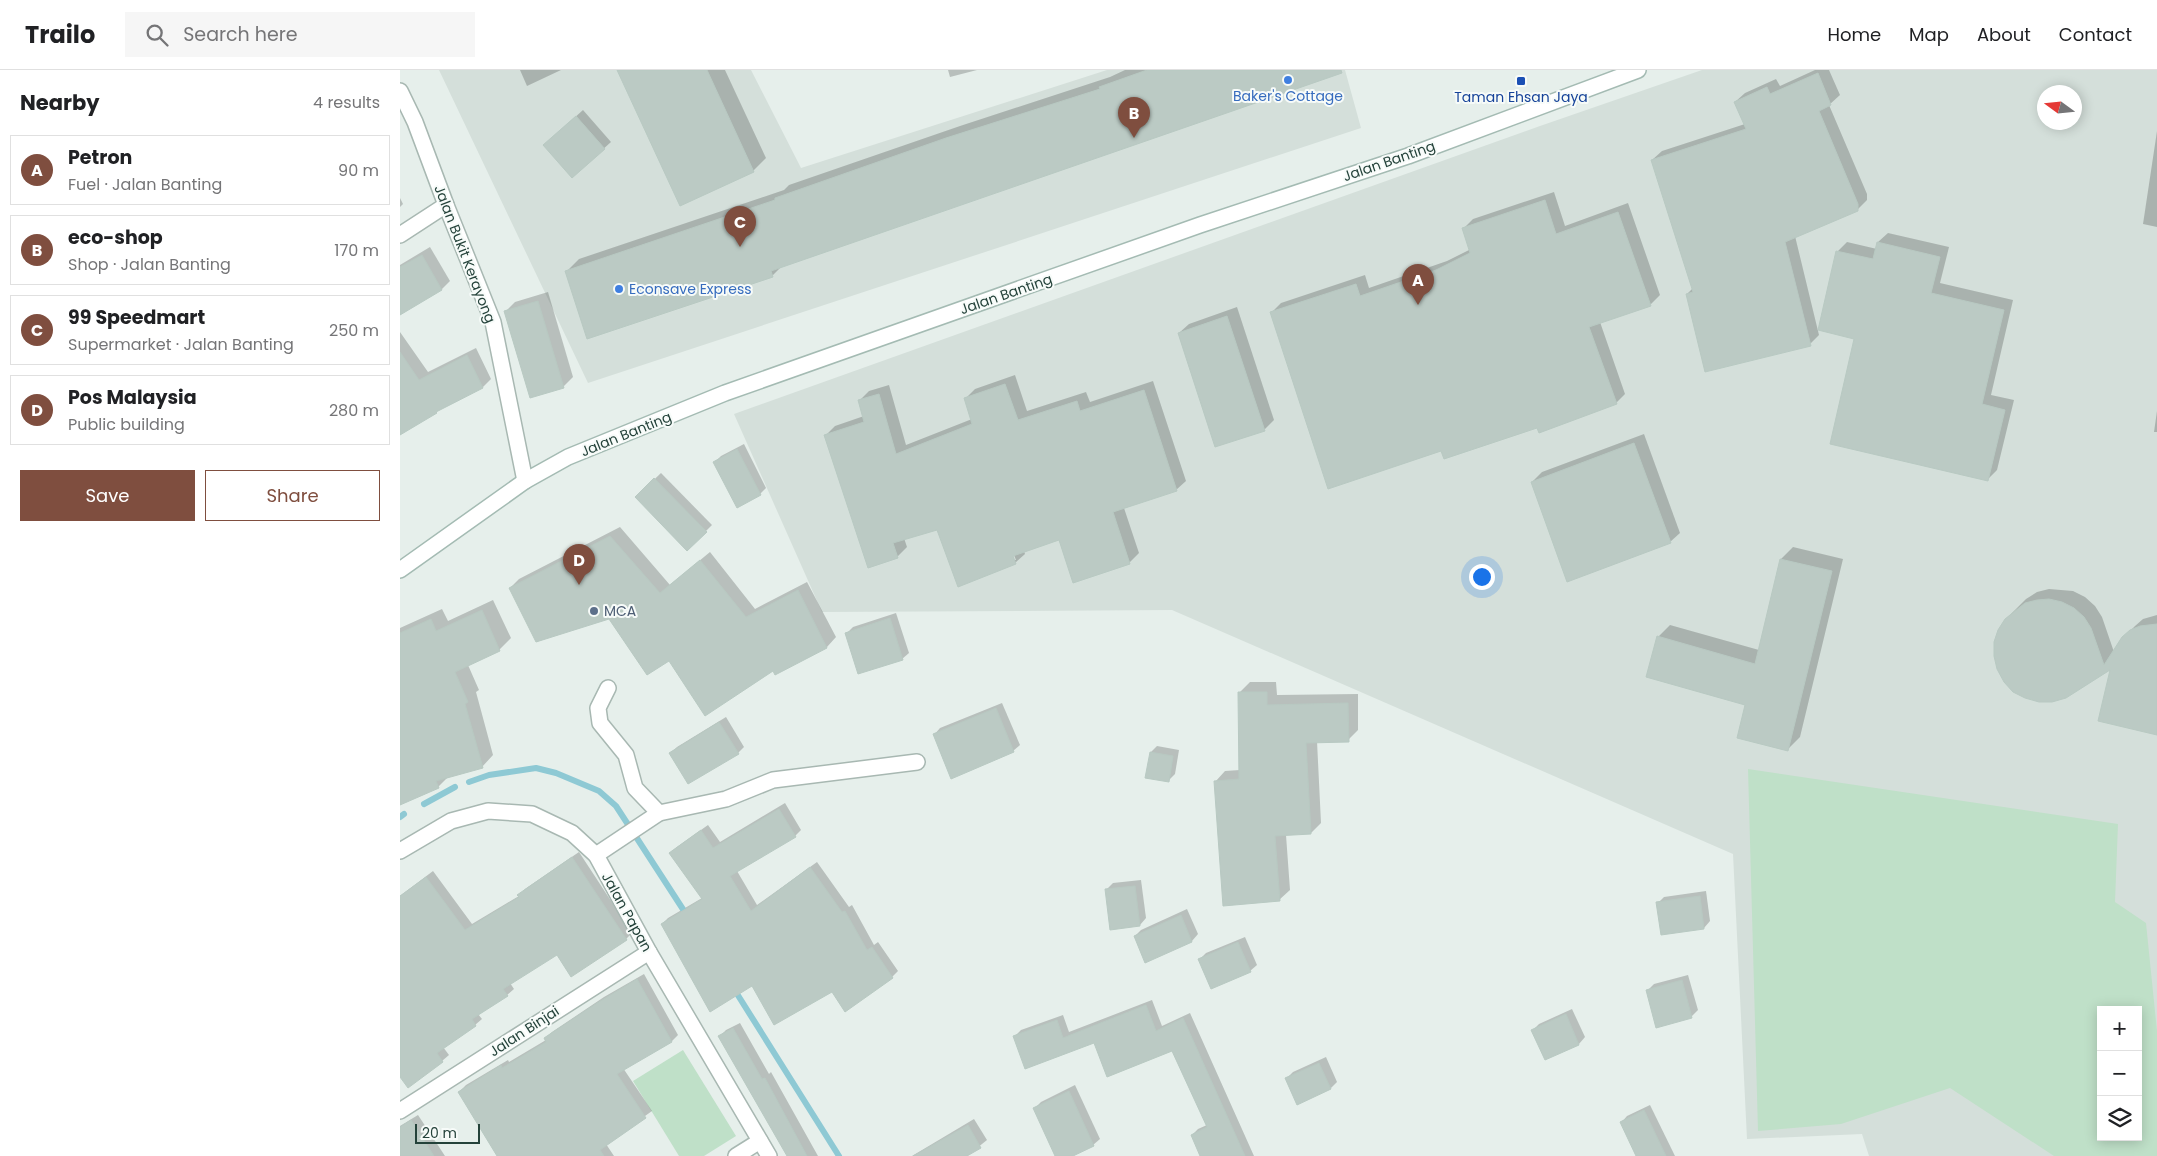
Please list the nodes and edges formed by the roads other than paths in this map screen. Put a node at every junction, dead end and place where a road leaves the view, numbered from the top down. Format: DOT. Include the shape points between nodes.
graph roads {
  1 [pos="1638,70"];
  2 [pos="400,90"];
  3 [pos="446,205"];
  4 [pos="400,235"];
  5 [pos="525,481"];
  6 [pos="400,570"];
  7 [pos="608,688"];
  8 [pos="917,762"];
  9 [pos="659,813"];
  10 [pos="400,851"];
  11 [pos="596,856"];
  12 [pos="649,952"];
  13 [pos="400,1111"];
  14 [pos="760,1141"];
  15 [pos="736,1156"];
  16 [pos="769,1156"];
  1 -- 5 [label="street, Jalan Banting" via="1408,156 1200,225 725,393 568,457"];
  2 -- 3 [label="street, Jalan Bukit Kerayong"];
  3 -- 4 [label="street"];
  3 -- 5 [label="street, Jalan Bukit Kerayong" via="493,322"];
  5 -- 6 [label="street, Jalan Banting"];
  7 -- 9 [label="street" via="598,708 600,723 626,754 635,788"];
  8 -- 9 [label="street" via="774,780 726,799"];
  9 -- 11 [label="street"];
  10 -- 11 [label="street, Jalan Papan" via="452,821 488,811 532,814 572,833"];
  11 -- 12 [label="street, Jalan Papan"];
  12 -- 13 [label="street, Jalan Binjai"];
  12 -- 14 [label="street, Jalan Papan"];
  14 -- 15 [label="street"];
  14 -- 16 [label="street, Jalan Papan"];
}
